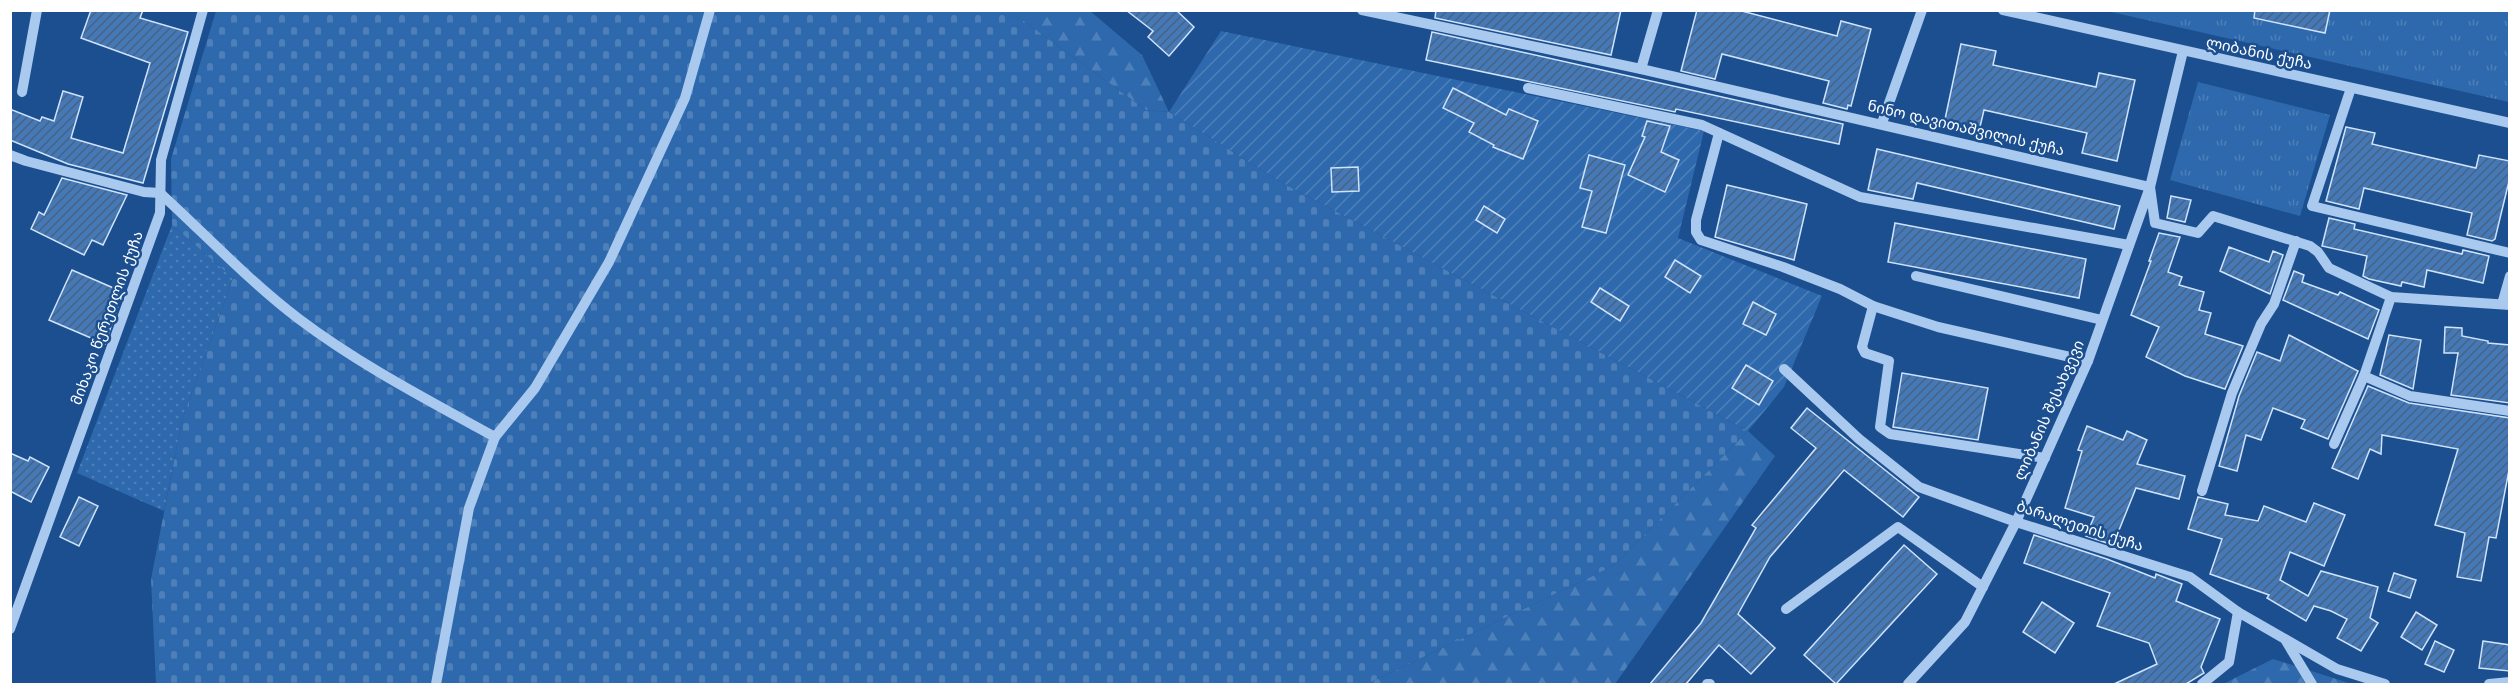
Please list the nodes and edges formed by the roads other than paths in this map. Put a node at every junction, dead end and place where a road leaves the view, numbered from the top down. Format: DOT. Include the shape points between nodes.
graph roads {
  1 [pos="37,10"];
  2 [pos="203,10"];
  3 [pos="710,10"];
  4 [pos="1362,10"];
  5 [pos="1658,10"];
  6 [pos="1922,10"];
  7 [pos="2003,10"];
  8 [pos="2183,51"];
  9 [pos="1641,69"];
  10 [pos="1528,88"];
  11 [pos="2351,88"];
  12 [pos="22,92"];
  13 [pos="1882,123"];
  14 [pos="2510,123"];
  15 [pos="1719,133"];
  16 [pos="10,155"];
  17 [pos="2150,187"];
  18 [pos="160,193"];
  19 [pos="2296,241"];
  20 [pos="2129,245"];
  21 [pos="2510,253"];
  22 [pos="1916,276"];
  23 [pos="2510,276"];
  24 [pos="2391,297"];
  25 [pos="2506,304"];
  26 [pos="1873,306"];
  27 [pos="2102,320"];
  28 [pos="2088,361"];
  29 [pos="1784,369"];
  30 [pos="2364,376"];
  31 [pos="2510,411"];
  32 [pos="495,437"];
  33 [pos="2334,444"];
  34 [pos="2045,458"];
  35 [pos="2202,491"];
  36 [pos="2016,522"];
  37 [pos="1983,587"];
  38 [pos="1786,609"];
  39 [pos="2238,612"];
  40 [pos="10,629"];
  41 [pos="2285,639"];
  42 [pos="2510,682"];
  43 [pos="436,684"];
  44 [pos="1908,684"];
  45 [pos="2202,684"];
  46 [pos="2312,684"];
  47 [pos="2385,684"];
  48 [pos="2489,684"];
  1 -- 12 [label="street"];
  2 -- 18 [label="street, მიხაკო წერეთლის ქუჩა" via="161,160"];
  3 -- 32 [label="street" via="685,98 609,262 535,388"];
  4 -- 9 [label="street, ნინო დავითაშვილის ქუჩა"];
  5 -- 9 [label="street"];
  6 -- 13 [label="street"];
  7 -- 8 [label="street, ლიბანის ქუჩა"];
  8 -- 11 [label="street, ლიბანის ქუჩა"];
  8 -- 17 [label="street, ლიბანის შესახვევი"];
  9 -- 13 [label="street, ნინო დავითაშვილის ქუჩა"];
  10 -- 15 [label="street" via="1702,125"];
  11 -- 14 [label="street, ლიბანის ქუჩა"];
  11 -- 21 [label="street" via="2312,206"];
  13 -- 17 [label="street, ნინო დავითაშვილის ქუჩა"];
  15 -- 20 [label="street" via="1860,197"];
  15 -- 26 [label="street" via="1696,220 1701,240 1840,289"];
  16 -- 18 [label="street"];
  17 -- 19 [label="street" via="2155,223 2198,233 2213,216"];
  17 -- 20 [label="street, ლიბანის შესახვევი"];
  18 -- 32 [label="street" via="300,320 383,375"];
  18 -- 40 [label="street, მიხაკო წერეთლის ქუჩა" via="160,213"];
  19 -- 24 [label="street" via="2318,252 2329,268"];
  19 -- 35 [label="street" via="2274,304 2261,324 2236,383"];
  20 -- 27 [label="street, ლიბანის შესახვევი"];
  22 -- 27 [label="street"];
  23 -- 25 [label="street"];
  24 -- 25 [label="street"];
  24 -- 30 [label="street"];
  26 -- 28 [label="street" via="1938,327"];
  26 -- 34 [label="street" via="1862,347 1865,353 1889,361 1880,427 1890,434"];
  27 -- 28 [label="street, ლიბანის შესახვევი"];
  28 -- 34 [label="street, ლიბანის შესახვევი"];
  29 -- 36 [label="street, ბარალეთის ქუჩა" via="1858,439 1919,487"];
  30 -- 31 [label="street" via="2410,396"];
  30 -- 33 [label="street"];
  32 -- 43 [label="street" via="469,508"];
  34 -- 36 [label="street, ლიბანის შესახვევი"];
  36 -- 37 [label="street, ლიბანის შესახვევი"];
  36 -- 39 [label="street, ბარალეთის ქუჩა" via="2190,577"];
  37 -- 38 [label="street" via="1898,527"];
  37 -- 44 [label="street, ლიბანის შესახვევი" via="1965,622"];
  39 -- 41 [label="street, ბარალეთის ქუჩა"];
  39 -- 45 [label="street" via="2229,662"];
  41 -- 46 [label="street"];
  41 -- 47 [label="street, ბარალეთის ქუჩა" via="2337,669"];
  42 -- 48 [label="street"];
}
